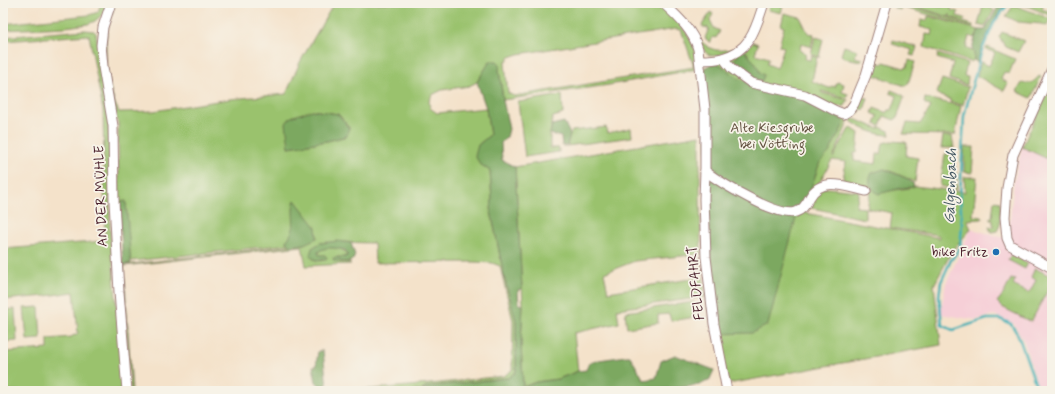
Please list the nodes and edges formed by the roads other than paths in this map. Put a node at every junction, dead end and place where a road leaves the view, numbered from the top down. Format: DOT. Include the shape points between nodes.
graph roads {
  1 [pos="111,3"];
  2 [pos="663,3"];
  3 [pos="764,3"];
  4 [pos="887,3"];
  5 [pos="723,58"];
  6 [pos="700,60"];
  7 [pos="1052,69"];
  8 [pos="705,171"];
  9 [pos="866,190"];
  10 [pos="1052,268"];
  11 [pos="127,391"];
  12 [pos="727,391"];
  1 -- 11 [label="street, AN DER MÜHLE" via="103,27 101,45 113,126 119,292"];
  2 -- 6 [label="street, FELDFAHRT" via="696,41"];
  3 -- 5 [label="street" via="751,38 736,52"];
  4 -- 5 [label="street" via="866,75 854,104 844,114 805,95 751,83 732,69"];
  5 -- 6 [label="street"];
  6 -- 8 [label="street, FELDFAHRT" via="705,109"];
  7 -- 10 [label="street" via="1013,155 1005,217 1010,245"];
  8 -- 9 [label="street" via="744,196 791,213 803,208 819,186 831,184"];
  8 -- 12 [label="street, FELDFAHRT" via="706,257 716,336"];
}
